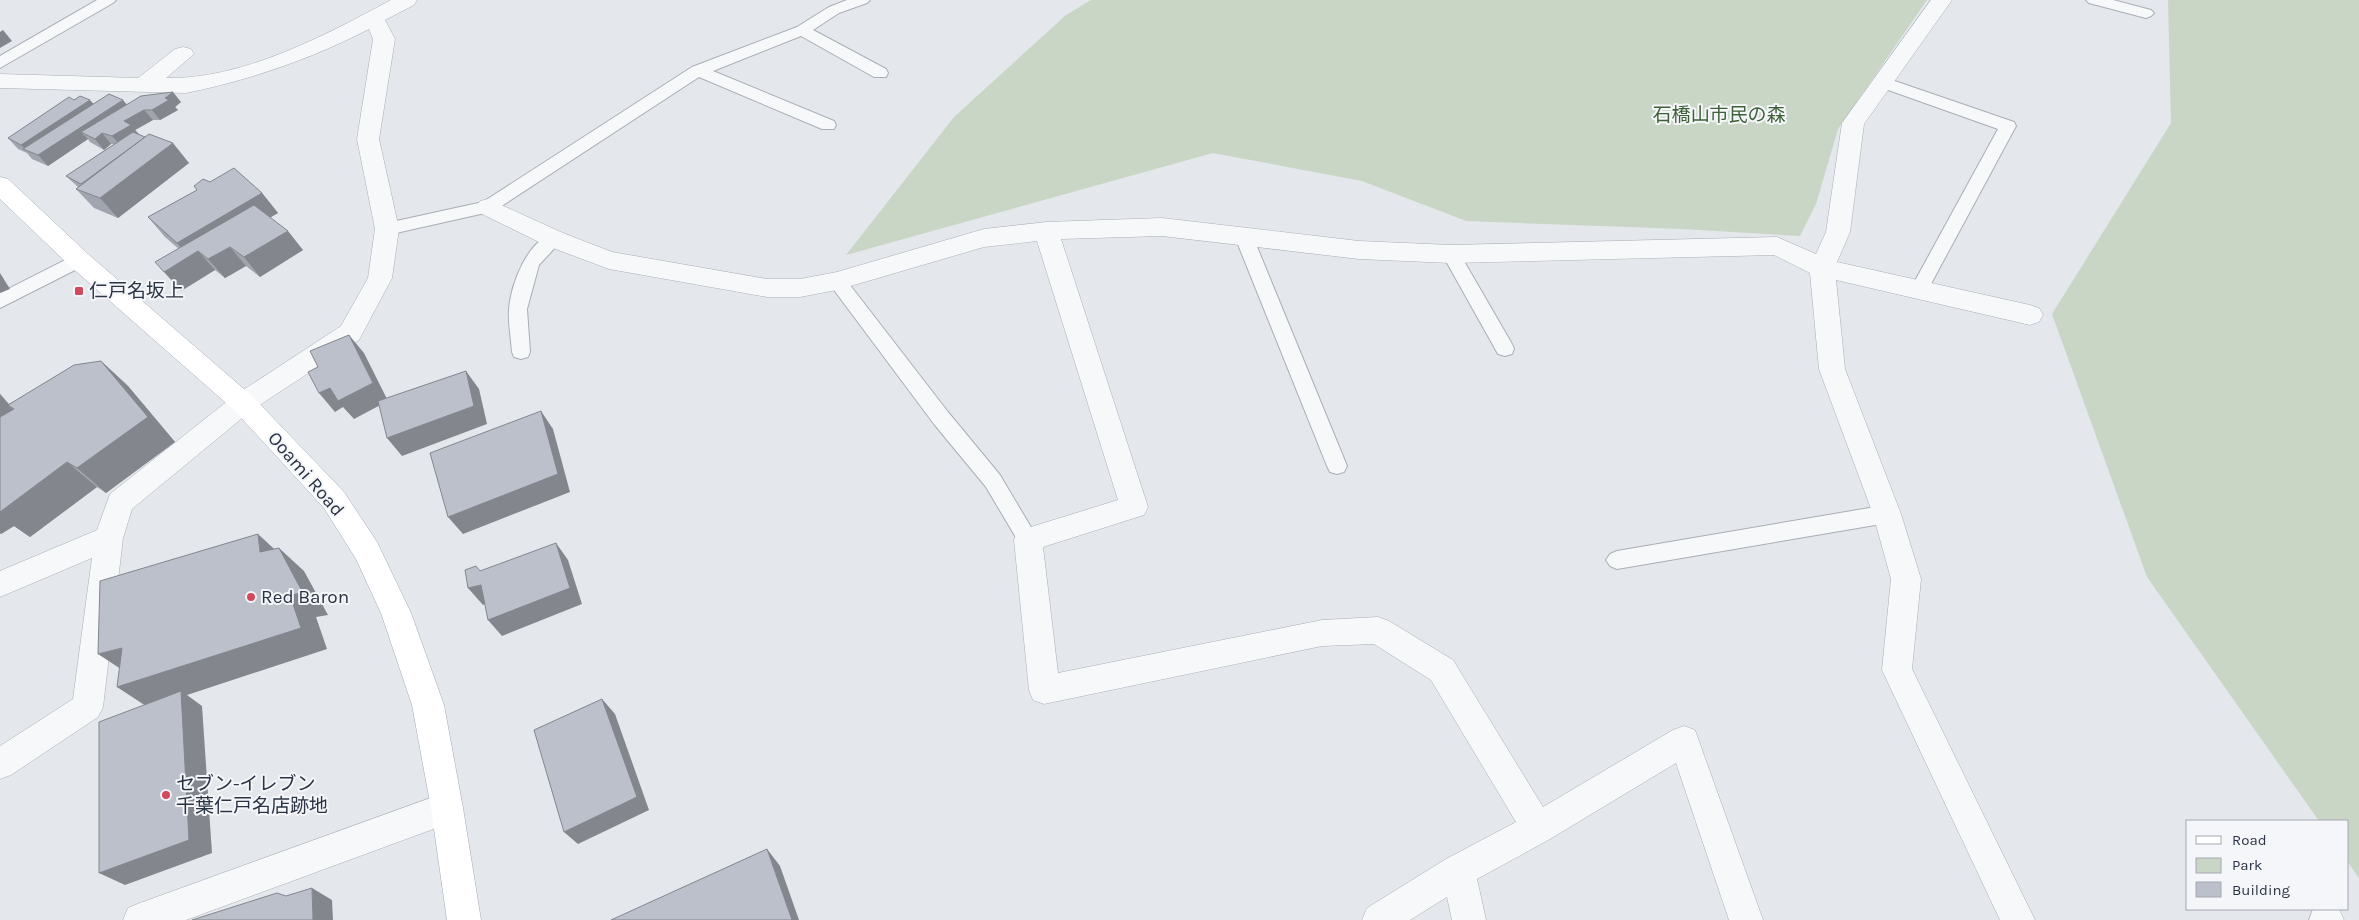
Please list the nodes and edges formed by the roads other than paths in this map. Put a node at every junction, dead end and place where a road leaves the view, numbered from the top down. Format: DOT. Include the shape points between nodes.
graph roads {
  1 [pos="108,0"];
  2 [pos="407,0"];
  3 [pos="862,0"];
  4 [pos="1942,0"];
  5 [pos="2094,0"];
  6 [pos="2146,13"];
  7 [pos="374,19"];
  8 [pos="802,30"];
  9 [pos="184,54"];
  10 [pos="0,63"];
  11 [pos="698,70"];
  12 [pos="880,72"];
  13 [pos="0,82"];
  14 [pos="1882,82"];
  15 [pos="143,85"];
  16 [pos="828,125"];
  17 [pos="0,184"];
  18 [pos="488,207"];
  19 [pos="387,229"];
  20 [pos="1046,231"];
  21 [pos="1244,236"];
  22 [pos="554,238"];
  23 [pos="1451,254"];
  24 [pos="79,260"];
  25 [pos="1822,268"];
  26 [pos="837,281"];
  27 [pos="1919,290"];
  28 [pos="0,301"];
  29 [pos="2030,315"];
  30 [pos="1505,349"];
  31 [pos="520,352"];
  32 [pos="243,403"];
  33 [pos="1337,466"];
  34 [pos="1887,514"];
  35 [pos="109,538"];
  36 [pos="1028,540"];
  37 [pos="1617,560"];
  38 [pos="0,584"];
  39 [pos="0,764"];
  40 [pos="447,808"];
  41 [pos="1538,828"];
  42 [pos="1458,871"];
  43 [pos="140,920"];
  44 [pos="464,920"];
  45 [pos="1379,920"];
  46 [pos="1469,920"];
  47 [pos="1746,920"];
  48 [pos="2018,920"];
  1 -- 10 [label="lane"];
  2 -- 7 [label="street"];
  3 -- 8 [label="lane" via="834,10"];
  4 -- 14 [label="street"];
  5 -- 6 [label="lane"];
  7 -- 15 [label="street" via="287,59 242,75 186,86"];
  7 -- 19 [label="street" via="384,39 368,139"];
  8 -- 11 [label="lane"];
  8 -- 12 [label="lane"];
  9 -- 15 [label="street"];
  11 -- 16 [label="lane"];
  11 -- 18 [label="lane"];
  13 -- 15 [label="street"];
  14 -- 25 [label="street" via="1853,123 1838,232"];
  14 -- 27 [label="lane" via="2008,126"];
  17 -- 24 [label="main road, Ooami Road"];
  18 -- 19 [label="lane"];
  18 -- 22 [label="street"];
  19 -- 32 [label="street" via="380,278 350,333"];
  20 -- 21 [label="street" via="1162,227"];
  20 -- 26 [label="street" via="984,238"];
  20 -- 36 [label="street" via="1134,507"];
  21 -- 23 [label="street" via="1359,250"];
  21 -- 33 [label="lane"];
  22 -- 26 [label="street" via="609,260 767,288 800,288"];
  22 -- 31 [label="lane" via="531,262 518,308"];
  23 -- 25 [label="street" via="1777,246"];
  23 -- 30 [label="lane"];
  24 -- 28 [label="lane"];
  24 -- 32 [label="main road, Ooami Road"];
  25 -- 27 [label="street"];
  25 -- 34 [label="street" via="1832,370"];
  26 -- 36 [label="lane" via="993,482"];
  27 -- 29 [label="street"];
  32 -- 35 [label="street" via="120,502"];
  32 -- 40 [label="main road, Ooami Road" via="334,500 367,551 396,613 428,705"];
  34 -- 37 [label="lane"];
  34 -- 48 [label="street" via="1906,579 1896,670"];
  35 -- 38 [label="street"];
  35 -- 39 [label="street" via="87,707"];
  36 -- 41 [label="street" via="1044,690 1322,632 1378,630 1442,670"];
  40 -- 43 [label="street"];
  40 -- 44 [label="main road, Ooami Road"];
  41 -- 42 [label="street"];
  41 -- 47 [label="street" via="1684,741"];
  42 -- 45 [label="street"];
  42 -- 46 [label="street"];
}
